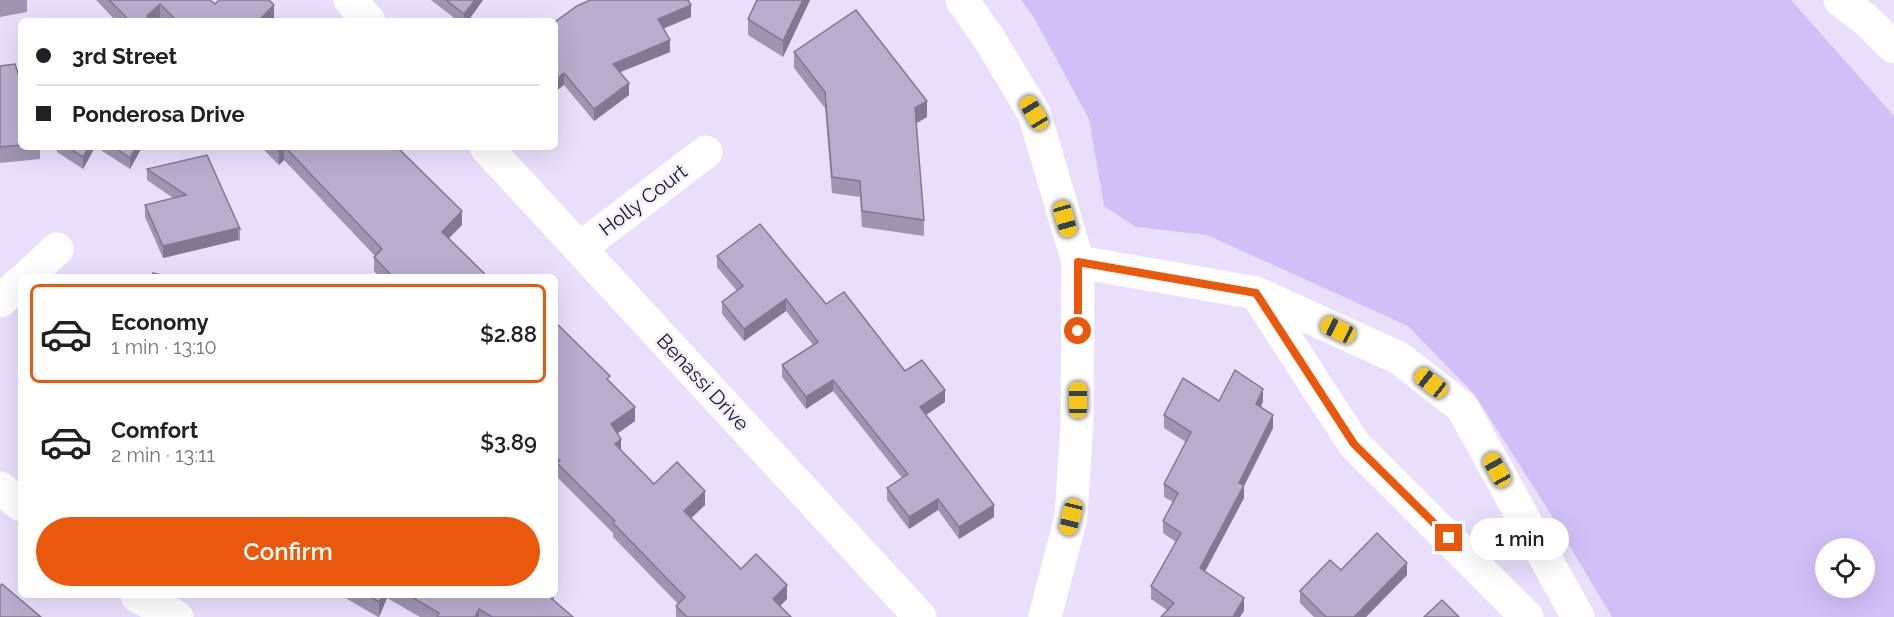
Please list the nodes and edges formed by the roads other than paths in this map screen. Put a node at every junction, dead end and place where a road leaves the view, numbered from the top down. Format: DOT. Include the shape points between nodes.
graph roads {
  1 [pos="350,0"];
  2 [pos="962,0"];
  3 [pos="1853,6"];
  4 [pos="366,18"];
  5 [pos="1894,46"];
  6 [pos="489,150"];
  7 [pos="706,152"];
  8 [pos="580,248"];
  9 [pos="57,249"];
  10 [pos="1078,262"];
  11 [pos="30,274"];
  12 [pos="18,285"];
  13 [pos="1256,293"];
  14 [pos="0,301"];
  15 [pos="0,488"];
  16 [pos="18,503"];
  17 [pos="141,598"];
  18 [pos="177,617"];
  19 [pos="920,617"];
  20 [pos="1045,617"];
  21 [pos="1527,617"];
  22 [pos="1578,617"];
  1 -- 4 [label="street"];
  2 -- 10 [label="street" via="1034,113"];
  3 -- 5 [label="street"];
  6 -- 8 [label="street, Benassi Drive"];
  7 -- 8 [label="street, Holly Court"];
  8 -- 19 [label="street, Benassi Drive"];
  9 -- 11 [label="street"];
  10 -- 13 [label="street"];
  10 -- 20 [label="street" via="1077,423 1071,517"];
  12 -- 14 [label="street"];
  13 -- 21 [label="street" via="1354,444"];
  13 -- 22 [label="street" via="1399,358 1462,407"];
  15 -- 16 [label="street"];
  17 -- 18 [label="street"];
}
